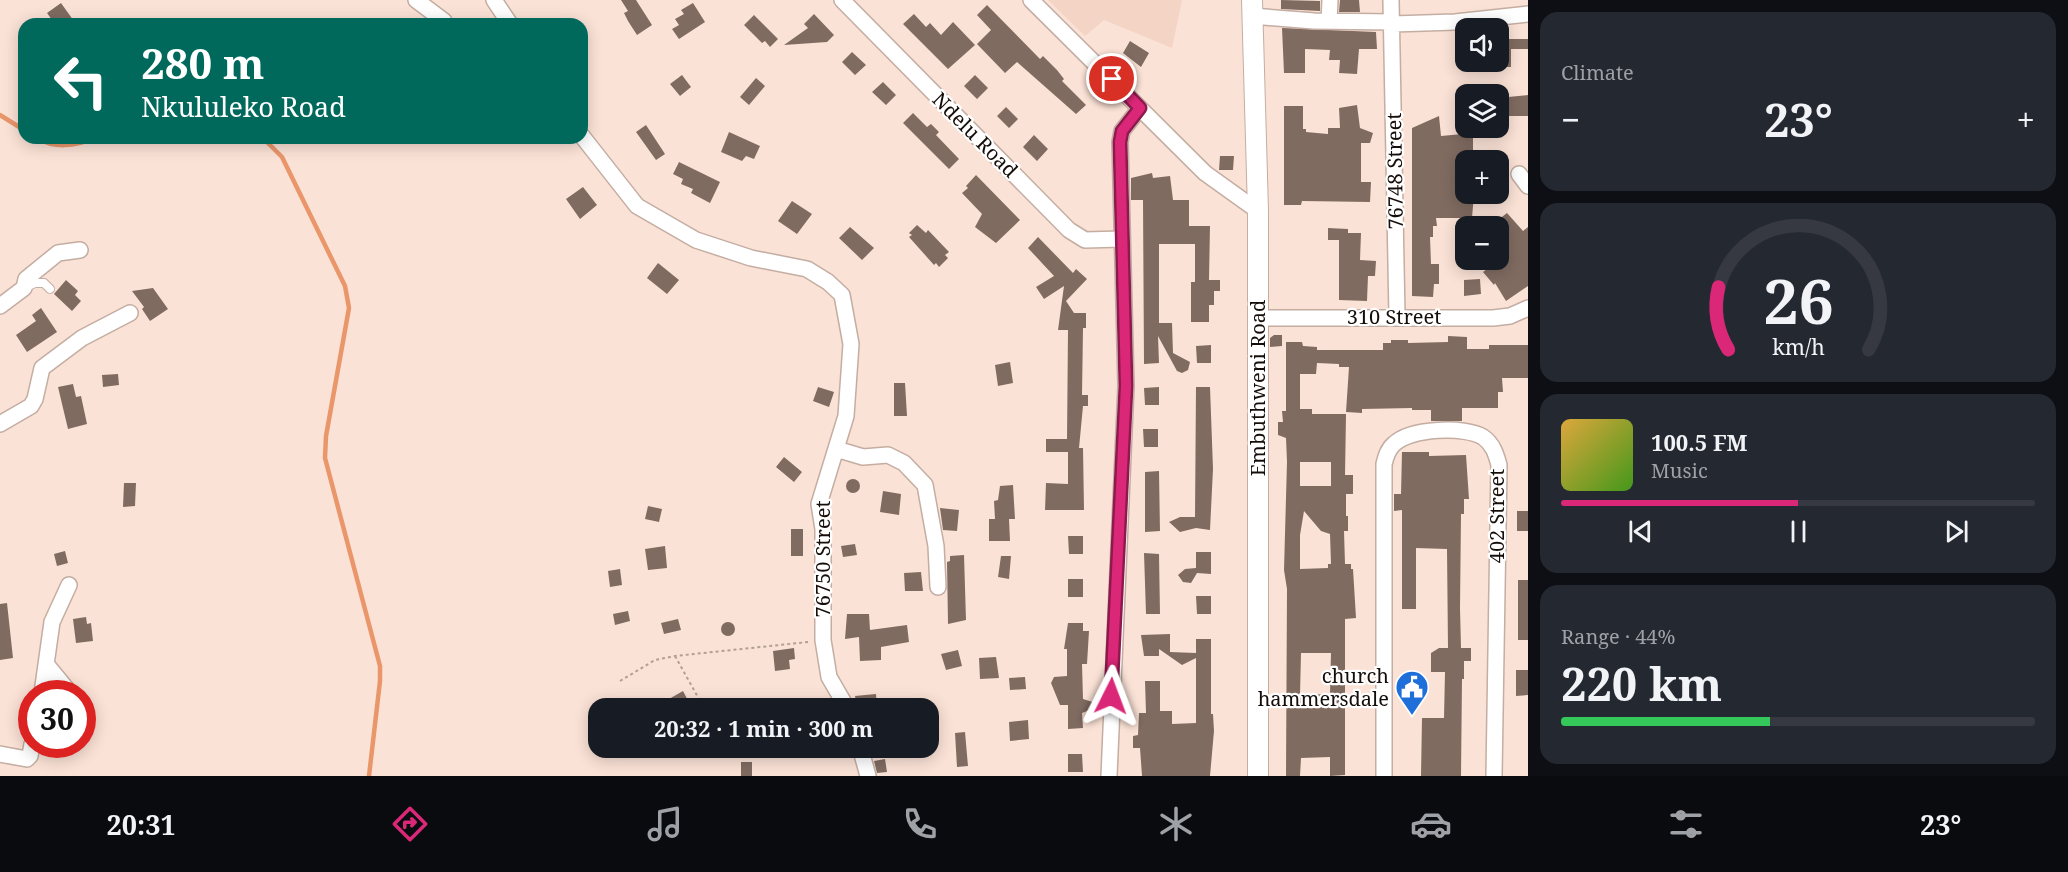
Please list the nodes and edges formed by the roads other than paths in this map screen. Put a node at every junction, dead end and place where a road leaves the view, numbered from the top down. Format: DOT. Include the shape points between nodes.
graph roads {
  1 [pos="416,0"];
  2 [pos="494,0"];
  3 [pos="842,0"];
  4 [pos="1031,0"];
  5 [pos="1330,0"];
  6 [pos="1391,0"];
  7 [pos="854,7"];
  8 [pos="1252,8"];
  9 [pos="1528,14"];
  10 [pos="440,18"];
  11 [pos="506,18"];
  12 [pos="1329,21"];
  13 [pos="1393,23"];
  14 [pos="1140,108"];
  15 [pos="588,144"];
  16 [pos="1258,212"];
  17 [pos="1122,239"];
  18 [pos="80,250"];
  19 [pos="24,288"];
  20 [pos="50,289"];
  21 [pos="0,306"];
  22 [pos="1528,308"];
  23 [pos="130,313"];
  24 [pos="1397,317"];
  25 [pos="1258,318"];
  26 [pos="0,424"];
  27 [pos="836,449"];
  28 [pos="69,585"];
  29 [pos="938,587"];
  30 [pos="47,665"];
  31 [pos="44,680"];
  32 [pos="59,680"];
  33 [pos="841,698"];
  34 [pos="0,754"];
  35 [pos="18,757"];
  36 [pos="863,758"];
  37 [pos="868,776"];
  38 [pos="1109,776"];
  39 [pos="1258,776"];
  40 [pos="1384,776"];
  41 [pos="1494,776"];
  1 -- 10 [label="street"];
  2 -- 11 [label="street"];
  3 -- 7 [label="street, Ndelu Road"];
  4 -- 14 [label="street"];
  5 -- 12 [label="street"];
  6 -- 13 [label="street, 76748 Street"];
  7 -- 17 [label="street, Ndelu Road" via="1069,230 1085,240"];
  8 -- 12 [label="street"];
  8 -- 16 [label="street, Embuthweni Road"];
  9 -- 13 [label="street" via="1455,22"];
  12 -- 13 [label="street"];
  13 -- 24 [label="street, 76748 Street"];
  14 -- 16 [label="street" via="1205,173"];
  14 -- 17 [label="street" via="1122,131 1120,142"];
  15 -- 27 [label="street, 76750 Street" via="637,206 696,240 751,258 807,269 842,295 851,344 846,416"];
  16 -- 25 [label="street, Embuthweni Road"];
  17 -- 38 [label="street" via="1126,386"];
  18 -- 19 [label="street" via="58,253 26,279"];
  19 -- 20 [label="lane" via="44,283"];
  19 -- 21 [label="street"];
  22 -- 24 [label="street, 310 Street" via="1493,318"];
  23 -- 26 [label="street" via="82,338 42,368 31,406"];
  24 -- 25 [label="street, 310 Street"];
  25 -- 39 [label="street, Embuthweni Road"];
  27 -- 29 [label="street" via="863,457 888,455 904,463 925,484 936,546"];
  27 -- 33 [label="street, 76750 Street" via="819,504 823,640 829,677"];
  28 -- 30 [label="street" via="52,622"];
  30 -- 31 [label="street"];
  30 -- 32 [label="street"];
  34 -- 35 [label="street"];
  36 -- 37 [label="street"];
  40 -- 41 [label="street, 402 Street" via="1384,464 1395,442 1409,434 1446,431 1483,437 1494,448 1499,465"];
}
